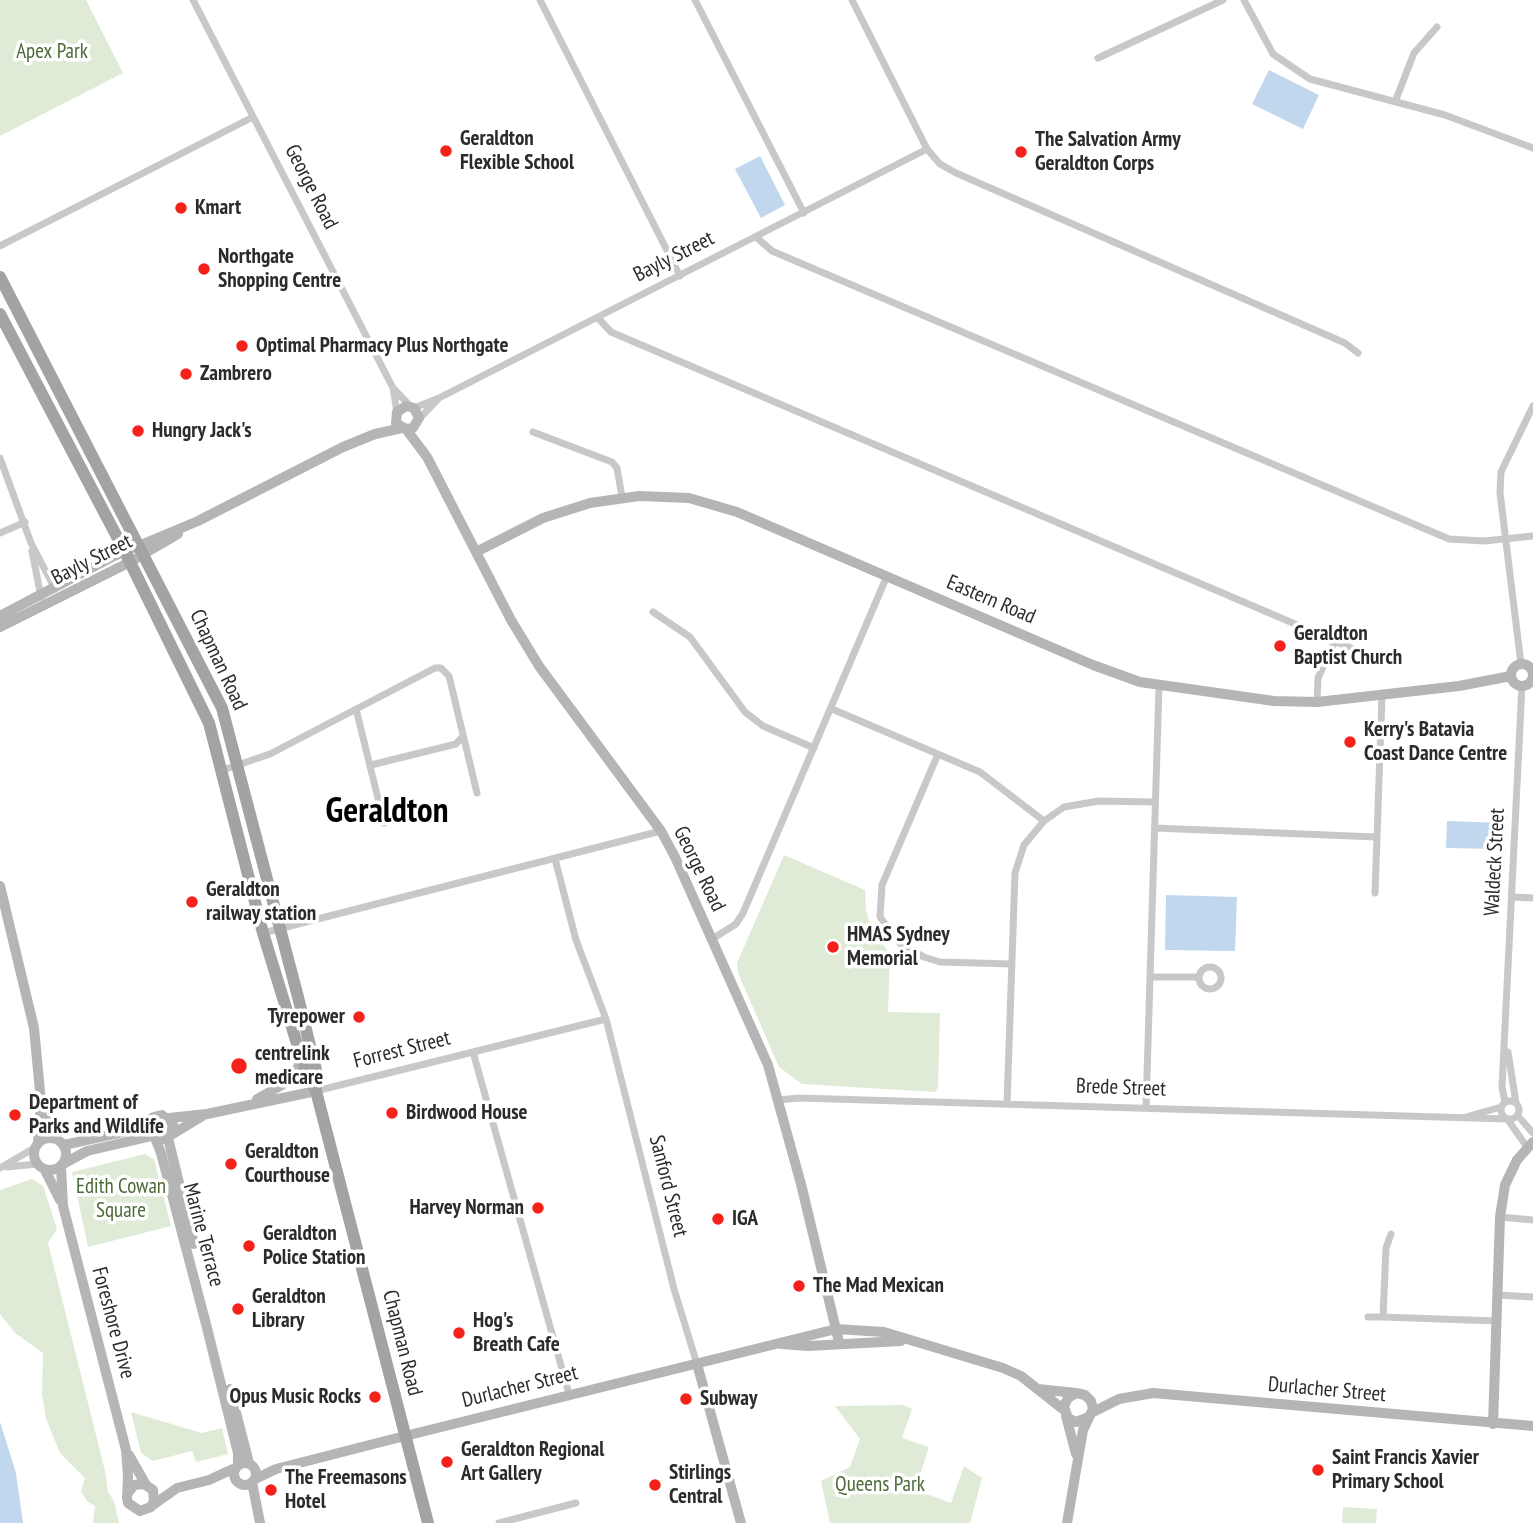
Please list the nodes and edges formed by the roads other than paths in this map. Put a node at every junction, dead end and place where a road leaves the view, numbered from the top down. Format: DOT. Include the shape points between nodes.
graph roads {
  1 [pos="540,0"];
  2 [pos="695,0"];
  3 [pos="852,0"];
  4 [pos="1223,0"];
  5 [pos="1244,0"];
  6 [pos="191,1"];
  7 [pos="1437,27"];
  8 [pos="1098,58"];
  9 [pos="1395,102"];
  10 [pos="253,117"];
  11 [pos="1533,148"];
  12 [pos="927,149"];
  13 [pos="804,213"];
  14 [pos="756,237"];
  15 [pos="0,246"];
  16 [pos="680,276"];
  17 [pos="0,277"];
  18 [pos="0,314"];
  19 [pos="597,318"];
  20 [pos="1358,354"];
  21 [pos="393,388"];
  22 [pos="439,398"];
  23 [pos="1533,406"];
  24 [pos="412,407"];
  25 [pos="396,414"];
  26 [pos="418,421"];
  27 [pos="404,429"];
  28 [pos="533,432"];
  29 [pos="375,434"];
  30 [pos="427,457"];
  31 [pos="0,458"];
  32 [pos="622,497"];
  33 [pos="25,522"];
  34 [pos="0,533"];
  35 [pos="1533,536"];
  36 [pos="1506,540"];
  37 [pos="32,543"];
  38 [pos="142,550"];
  39 [pos="476,552"];
  40 [pos="127,557"];
  41 [pos="887,576"];
  42 [pos="54,588"];
  43 [pos="59,599"];
  44 [pos="42,601"];
  45 [pos="653,612"];
  46 [pos="0,616"];
  47 [pos="0,627"];
  48 [pos="1335,641"];
  49 [pos="1366,655"];
  50 [pos="1521,664"];
  51 [pos="1533,675"];
  52 [pos="1511,676"];
  53 [pos="1522,685"];
  54 [pos="1159,686"];
  55 [pos="1382,696"];
  56 [pos="1317,702"];
  57 [pos="356,709"];
  58 [pos="832,709"];
  59 [pos="463,736"];
  60 [pos="814,748"];
  61 [pos="938,754"];
  62 [pos="239,765"];
  63 [pos="371,765"];
  64 [pos="223,770"];
  65 [pos="477,793"];
  66 [pos="1155,802"];
  67 [pos="1044,821"];
  68 [pos="384,823"];
  69 [pos="1155,828"];
  70 [pos="660,831"];
  71 [pos="1376,837"];
  72 [pos="555,859"];
  73 [pos="0,886"];
  74 [pos="1375,893"];
  75 [pos="1513,897"];
  76 [pos="1533,898"];
  77 [pos="4,918"];
  78 [pos="279,928"];
  79 [pos="263,933"];
  80 [pos="712,939"];
  81 [pos="1011,964"];
  82 [pos="1150,977"];
  83 [pos="1199,977"];
  84 [pos="606,1018"];
  85 [pos="1506,1041"];
  86 [pos="473,1052"];
  87 [pos="302,1060"];
  88 [pos="316,1091"];
  89 [pos="779,1100"];
  90 [pos="41,1102"];
  91 [pos="1516,1103"];
  92 [pos="1007,1104"];
  93 [pos="1503,1105"];
  94 [pos="246,1106"];
  95 [pos="1146,1108"];
  96 [pos="207,1114"];
  97 [pos="1518,1116"];
  98 [pos="169,1118"];
  99 [pos="1461,1118"];
  100 [pos="1508,1119"];
  101 [pos="151,1120"];
  102 [pos="1533,1133"];
  103 [pos="153,1137"];
  104 [pos="169,1137"];
  105 [pos="60,1142"];
  106 [pos="37,1145"];
  107 [pos="1530,1145"];
  108 [pos="62,1166"];
  109 [pos="41,1167"];
  110 [pos="63,1206"];
  111 [pos="1500,1217"];
  112 [pos="1533,1220"];
  113 [pos="1391,1234"];
  114 [pos="1498,1295"];
  115 [pos="1533,1297"];
  116 [pos="1368,1317"];
  117 [pos="1383,1317"];
  118 [pos="1497,1321"];
  119 [pos="836,1329"];
  120 [pos="911,1340"];
  121 [pos="839,1342"];
  122 [pos="775,1344"];
  123 [pos="698,1364"];
  124 [pos="1038,1389"];
  125 [pos="1076,1393"];
  126 [pos="569,1394"];
  127 [pos="1088,1397"];
  128 [pos="1119,1399"];
  129 [pos="1065,1412"];
  130 [pos="1090,1415"];
  131 [pos="1493,1423"];
  132 [pos="1533,1426"];
  133 [pos="406,1436"];
  134 [pos="126,1450"];
  135 [pos="1078,1460"];
  136 [pos="247,1471"];
  137 [pos="209,1480"];
  138 [pos="148,1485"];
  139 [pos="177,1488"];
  140 [pos="128,1493"];
  141 [pos="576,1503"];
  142 [pos="131,1507"];
  143 [pos="151,1507"];
  144 [pos="141,1523"];
  145 [pos="260,1523"];
  146 [pos="428,1523"];
  147 [pos="499,1523"];
  148 [pos="741,1523"];
  149 [pos="1067,1523"];
  1 -- 16 [label="street"];
  2 -- 13 [label="street"];
  3 -- 12 [label="street"];
  4 -- 8 [label="street"];
  5 -- 9 [label="street" via="1273,54 1310,79"];
  6 -- 10 [label="street, George Road"];
  7 -- 9 [label="street" via="1415,53"];
  9 -- 11 [label="street"];
  10 -- 15 [label="street"];
  10 -- 21 [label="street, George Road"];
  12 -- 13 [label="street, Bayly Street"];
  12 -- 20 [label="street" via="956,173 1345,342"];
  13 -- 14 [label="street, Bayly Street"];
  14 -- 16 [label="street, Bayly Street"];
  14 -- 36 [label="street" via="772,251 1449,539"];
  16 -- 19 [label="street, Bayly Street"];
  17 -- 38 [label="main road, Chapman Road"];
  18 -- 40 [label="main road, Chapman Road"];
  19 -- 22 [label="street, Bayly Street"];
  19 -- 48 [label="street" via="611,332"];
  21 -- 24 [label="street, George Road"];
  21 -- 25 [label="street, George Road"];
  22 -- 24 [label="street, Bayly Street"];
  22 -- 26 [label="street, Bayly Street"];
  23 -- 36 [label="street" via="1501,472"];
  24 -- 25 [label="street" via="402,407"];
  24 -- 26 [label="street"];
  25 -- 27 [label="street"];
  25 -- 29 [label="street, Bayly Street"];
  26 -- 27 [label="street" via="413,428"];
  26 -- 30 [label="street, George Road"];
  27 -- 29 [label="street, Bayly Street"];
  27 -- 30 [label="street, George Road"];
  28 -- 32 [label="street" via="612,462"];
  29 -- 38 [label="street, Bayly Street"];
  30 -- 39 [label="street, George Road"];
  31 -- 33 [label="street"];
  32 -- 39 [label="street, Eastern Road" via="558,512"];
  32 -- 41 [label="street, Eastern Road" via="672,497 721,505"];
  33 -- 34 [label="street"];
  33 -- 37 [label="street"];
  35 -- 36 [label="street"];
  36 -- 50 [label="street"];
  37 -- 42 [label="street"];
  37 -- 44 [label="street"];
  38 -- 40 [label="street, Bayly Street"];
  38 -- 62 [label="main road, Chapman Road" via="222,708"];
  39 -- 70 [label="street, George Road" via="539,666"];
  40 -- 42 [label="street, Bayly Street"];
  40 -- 43 [label="street, Bayly Street"];
  40 -- 64 [label="main road, Chapman Road" via="209,723"];
  41 -- 54 [label="street, Eastern Road" via="1093,665"];
  41 -- 58 [label="street"];
  42 -- 43 [label="street"];
  42 -- 44 [label="street, Bayly Street"];
  43 -- 44 [label="street, Bayly Street"];
  44 -- 46 [label="street, Bayly Street"];
  44 -- 47 [label="street, Bayly Street"];
  45 -- 60 [label="street" via="691,637 745,712 763,726"];
  48 -- 49 [label="street"];
  48 -- 56 [label="street" via="1318,678"];
  50 -- 51 [label="street"];
  50 -- 52 [label="street"];
  51 -- 53 [label="street"];
  52 -- 53 [label="street"];
  52 -- 55 [label="street, Eastern Road"];
  53 -- 75 [label="street, Waldeck Street"];
  54 -- 56 [label="street, Eastern Road"];
  54 -- 66 [label="street"];
  55 -- 56 [label="street, Eastern Road"];
  55 -- 71 [label="street"];
  57 -- 59 [label="street" via="441,667 449,676"];
  57 -- 62 [label="street"];
  57 -- 63 [label="street"];
  58 -- 60 [label="street"];
  58 -- 61 [label="street"];
  59 -- 63 [label="street" via="456,744"];
  59 -- 65 [label="street"];
  60 -- 80 [label="street" via="743,914"];
  61 -- 67 [label="street" via="993,780"];
  61 -- 81 [label="street" via="882,885 880,917 902,946 924,957 940,962"];
  62 -- 64 [label="street"];
  62 -- 78 [label="main road, Chapman Road"];
  63 -- 68 [label="street"];
  64 -- 79 [label="main road, Chapman Road"];
  66 -- 67 [label="street" via="1080,803"];
  66 -- 69 [label="street"];
  67 -- 81 [label="street" via="1031,834 1017,864"];
  69 -- 71 [label="street"];
  69 -- 82 [label="street"];
  70 -- 72 [label="street"];
  70 -- 80 [label="street, George Road"];
  71 -- 74 [label="street"];
  72 -- 78 [label="street"];
  72 -- 84 [label="street, Sanford Street" via="576,940"];
  73 -- 77 [label="street"];
  75 -- 76 [label="street"];
  75 -- 85 [label="street, Waldeck Street"];
  77 -- 90 [label="street" via="34,1028"];
  78 -- 79 [label="street"];
  78 -- 88 [label="main road, Chapman Road" via="317,1074"];
  79 -- 87 [label="main road, Chapman Road"];
  80 -- 89 [label="street, George Road"];
  81 -- 92 [label="street"];
  82 -- 83 [label="street"];
  82 -- 95 [label="street"];
  84 -- 86 [label="street, Forrest Street"];
  84 -- 123 [label="street, Sanford Street" via="674,1289"];
  85 -- 91 [label="street, Waldeck Street"];
  85 -- 93 [label="street, Waldeck Street"];
  86 -- 88 [label="street, Forrest Street"];
  86 -- 126 [label="street"];
  87 -- 88 [label="main road, Chapman Road"];
  87 -- 94 [label="street" via="282,1086"];
  88 -- 94 [label="street, Forrest Street"];
  88 -- 133 [label="main road, Chapman Road"];
  89 -- 92 [label="street, Brede Street"];
  89 -- 119 [label="street, George Road"];
  90 -- 105 [label="street"];
  90 -- 106 [label="street"];
  91 -- 93 [label="street"];
  91 -- 97 [label="street"];
  92 -- 95 [label="street, Brede Street"];
  93 -- 99 [label="street, Brede Street"];
  93 -- 100 [label="street" via="1501,1113"];
  94 -- 96 [label="street, Forrest Street"];
  95 -- 99 [label="street, Brede Street"];
  96 -- 98 [label="street, Forrest Street"];
  96 -- 104 [label="street, Forrest Street"];
  97 -- 100 [label="street"];
  97 -- 102 [label="street"];
  98 -- 101 [label="street" via="162,1115"];
  98 -- 104 [label="street" via="173,1128"];
  99 -- 100 [label="street, Brede Street"];
  100 -- 107 [label="street"];
  101 -- 103 [label="street"];
  101 -- 105 [label="street" via="127,1131"];
  103 -- 104 [label="street"];
  103 -- 108 [label="street" via="87,1151"];
  103 -- 136 [label="street, Marine Terrace" via="167,1172 238,1453"];
  104 -- 136 [label="street, Marine Terrace"];
  105 -- 106 [label="street" via="46,1139"];
  105 -- 108 [label="street" via="67,1154"];
  106 -- 109 [label="street"];
  106 -- 109 [label="street" via="0,1168"];
  107 -- 111 [label="street" via="1505,1185"];
  108 -- 109 [label="street"];
  108 -- 110 [label="street, Foreshore Drive"];
  109 -- 110 [label="street, Foreshore Drive"];
  110 -- 134 [label="street, Foreshore Drive"];
  111 -- 112 [label="street"];
  111 -- 114 [label="street"];
  113 -- 117 [label="street" via="1386,1248"];
  114 -- 115 [label="street"];
  114 -- 118 [label="street"];
  116 -- 117 [label="street"];
  117 -- 118 [label="street"];
  118 -- 131 [label="street"];
  119 -- 120 [label="street, Durlacher Street" via="884,1332"];
  119 -- 121 [label="street, George Road"];
  119 -- 122 [label="street, Durlacher Street"];
  120 -- 121 [label="street, Durlacher Street"];
  120 -- 124 [label="street, Durlacher Street" via="1003,1368"];
  121 -- 122 [label="street, Durlacher Street"];
  122 -- 123 [label="street, Durlacher Street"];
  123 -- 126 [label="street, Durlacher Street"];
  123 -- 148 [label="street, Sanford Street"];
  124 -- 125 [label="street, Durlacher Street"];
  124 -- 129 [label="street, Durlacher Street"];
  125 -- 127 [label="street"];
  125 -- 129 [label="street" via="1065,1401"];
  126 -- 133 [label="street, Durlacher Street"];
  127 -- 128 [label="street, Durlacher Street"];
  127 -- 130 [label="street"];
  128 -- 130 [label="street, Durlacher Street"];
  128 -- 131 [label="street, Durlacher Street" via="1153,1394"];
  129 -- 130 [label="street" via="1076,1422"];
  129 -- 135 [label="street"];
  130 -- 135 [label="street"];
  131 -- 132 [label="street, Durlacher Street"];
  133 -- 136 [label="street, Durlacher Street" via="275,1469"];
  133 -- 146 [label="main road, Chapman Road"];
  134 -- 138 [label="street, Foreshore Drive"];
  134 -- 140 [label="street, Foreshore Drive"];
  135 -- 149 [label="street"];
  136 -- 137 [label="street, Durlacher Street"];
  136 -- 137 [label="street, Durlacher Street" via="245,1485"];
  136 -- 145 [label="street, Marine Terrace"];
  137 -- 139 [label="street, Durlacher Street"];
  138 -- 139 [label="street, Durlacher Street"];
  138 -- 140 [label="street" via="134,1485"];
  138 -- 143 [label="street" via="155,1495"];
  139 -- 143 [label="street, Durlacher Street"];
  140 -- 142 [label="street"];
  141 -- 147 [label="street"];
  142 -- 143 [label="street" via="140,1511"];
  142 -- 144 [label="street"];
}
